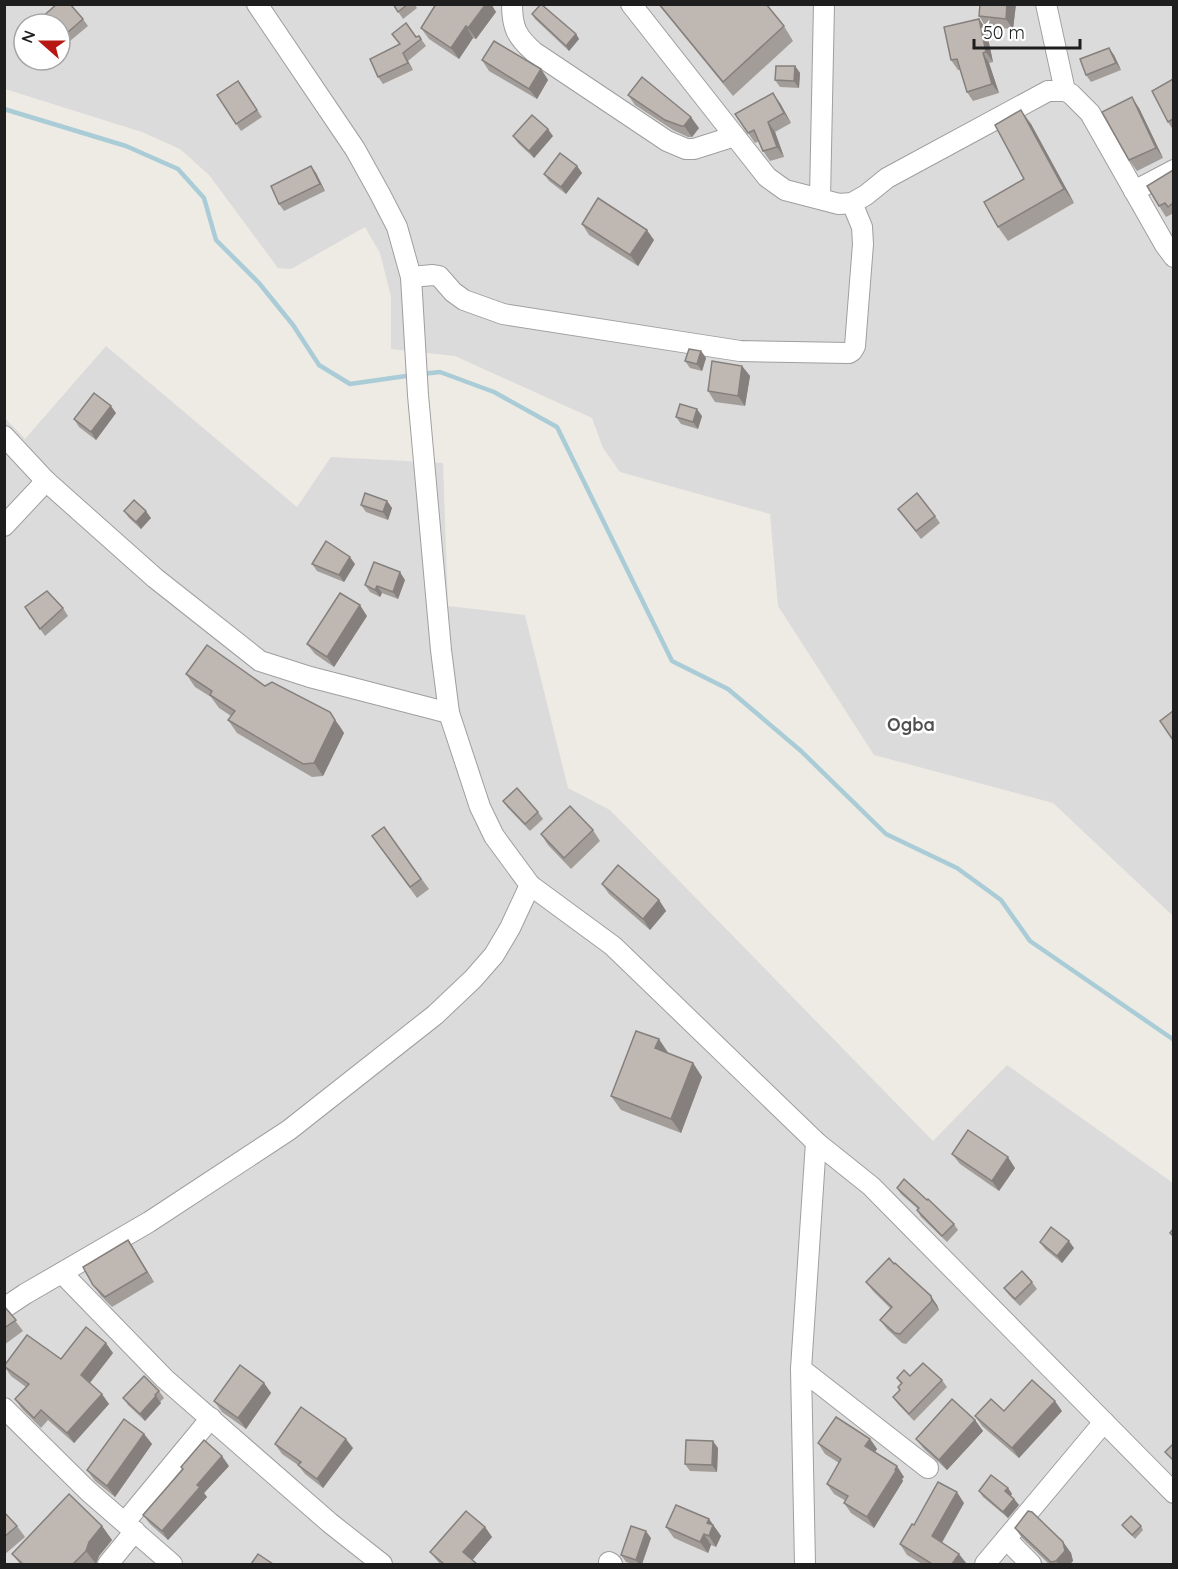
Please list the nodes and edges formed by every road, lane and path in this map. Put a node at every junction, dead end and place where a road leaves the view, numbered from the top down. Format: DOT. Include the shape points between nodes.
graph roads {
  1 [pos="257,4"];
  2 [pos="512,4"];
  3 [pos="632,4"];
  4 [pos="824,4"];
  5 [pos="1046,4"];
  6 [pos="1065,91"];
  7 [pos="735,136"];
  8 [pos="1173,170"];
  9 [pos="1134,191"];
  10 [pos="820,198"];
  11 [pos="852,203"];
  12 [pos="1173,257"];
  13 [pos="411,277"];
  14 [pos="4,436"];
  15 [pos="46,481"];
  16 [pos="4,526"];
  17 [pos="449,713"];
  18 [pos="530,885"];
  19 [pos="816,1142"];
  20 [pos="62,1273"];
  21 [pos="4,1308"];
  22 [pos="801,1369"];
  23 [pos="4,1408"];
  24 [pos="211,1418"];
  25 [pos="1104,1422"];
  26 [pos="928,1468"];
  27 [pos="1173,1493"];
  28 [pos="130,1527"];
  29 [pos="1005,1539"];
  30 [pos="108,1564"];
  31 [pos="172,1564"];
  32 [pos="381,1564"];
  33 [pos="805,1564"];
  34 [pos="985,1564"];
  35 [pos="1031,1564"];
  1 -- 13 [label="street" via="355,149 397,227"];
  2 -- 7 [label="street" via="513,25 523,43 667,141 694,149"];
  3 -- 7 [label="street"];
  4 -- 10 [label="street"];
  5 -- 6 [label="street"];
  6 -- 9 [label="street" via="1090,113"];
  6 -- 11 [label="street" via="1048,91 887,178"];
  7 -- 10 [label="street" via="767,177 784,190"];
  8 -- 9 [label="street"];
  9 -- 12 [label="street"];
  10 -- 11 [label="street"];
  11 -- 13 [label="street" via="862,227 863,244 855,346 849,353 740,351 503,314 464,300 439,276"];
  13 -- 17 [label="street" via="418,395"];
  14 -- 15 [label="street"];
  15 -- 16 [label="street"];
  15 -- 17 [label="street" via="155,578 260,661"];
  17 -- 18 [label="street" via="480,807 494,836"];
  18 -- 19 [label="street" via="613,946"];
  18 -- 20 [label="street" via="494,955 435,1015 289,1130"];
  19 -- 22 [label="street"];
  19 -- 25 [label="street" via="871,1186"];
  20 -- 21 [label="street"];
  20 -- 24 [label="street" via="165,1379"];
  22 -- 26 [label="street"];
  22 -- 33 [label="street"];
  23 -- 28 [label="street"];
  24 -- 28 [label="street"];
  24 -- 32 [label="street"];
  25 -- 27 [label="street"];
  25 -- 29 [label="street"];
  28 -- 30 [label="street"];
  28 -- 31 [label="street"];
  29 -- 34 [label="street"];
  29 -- 35 [label="street"];
}
